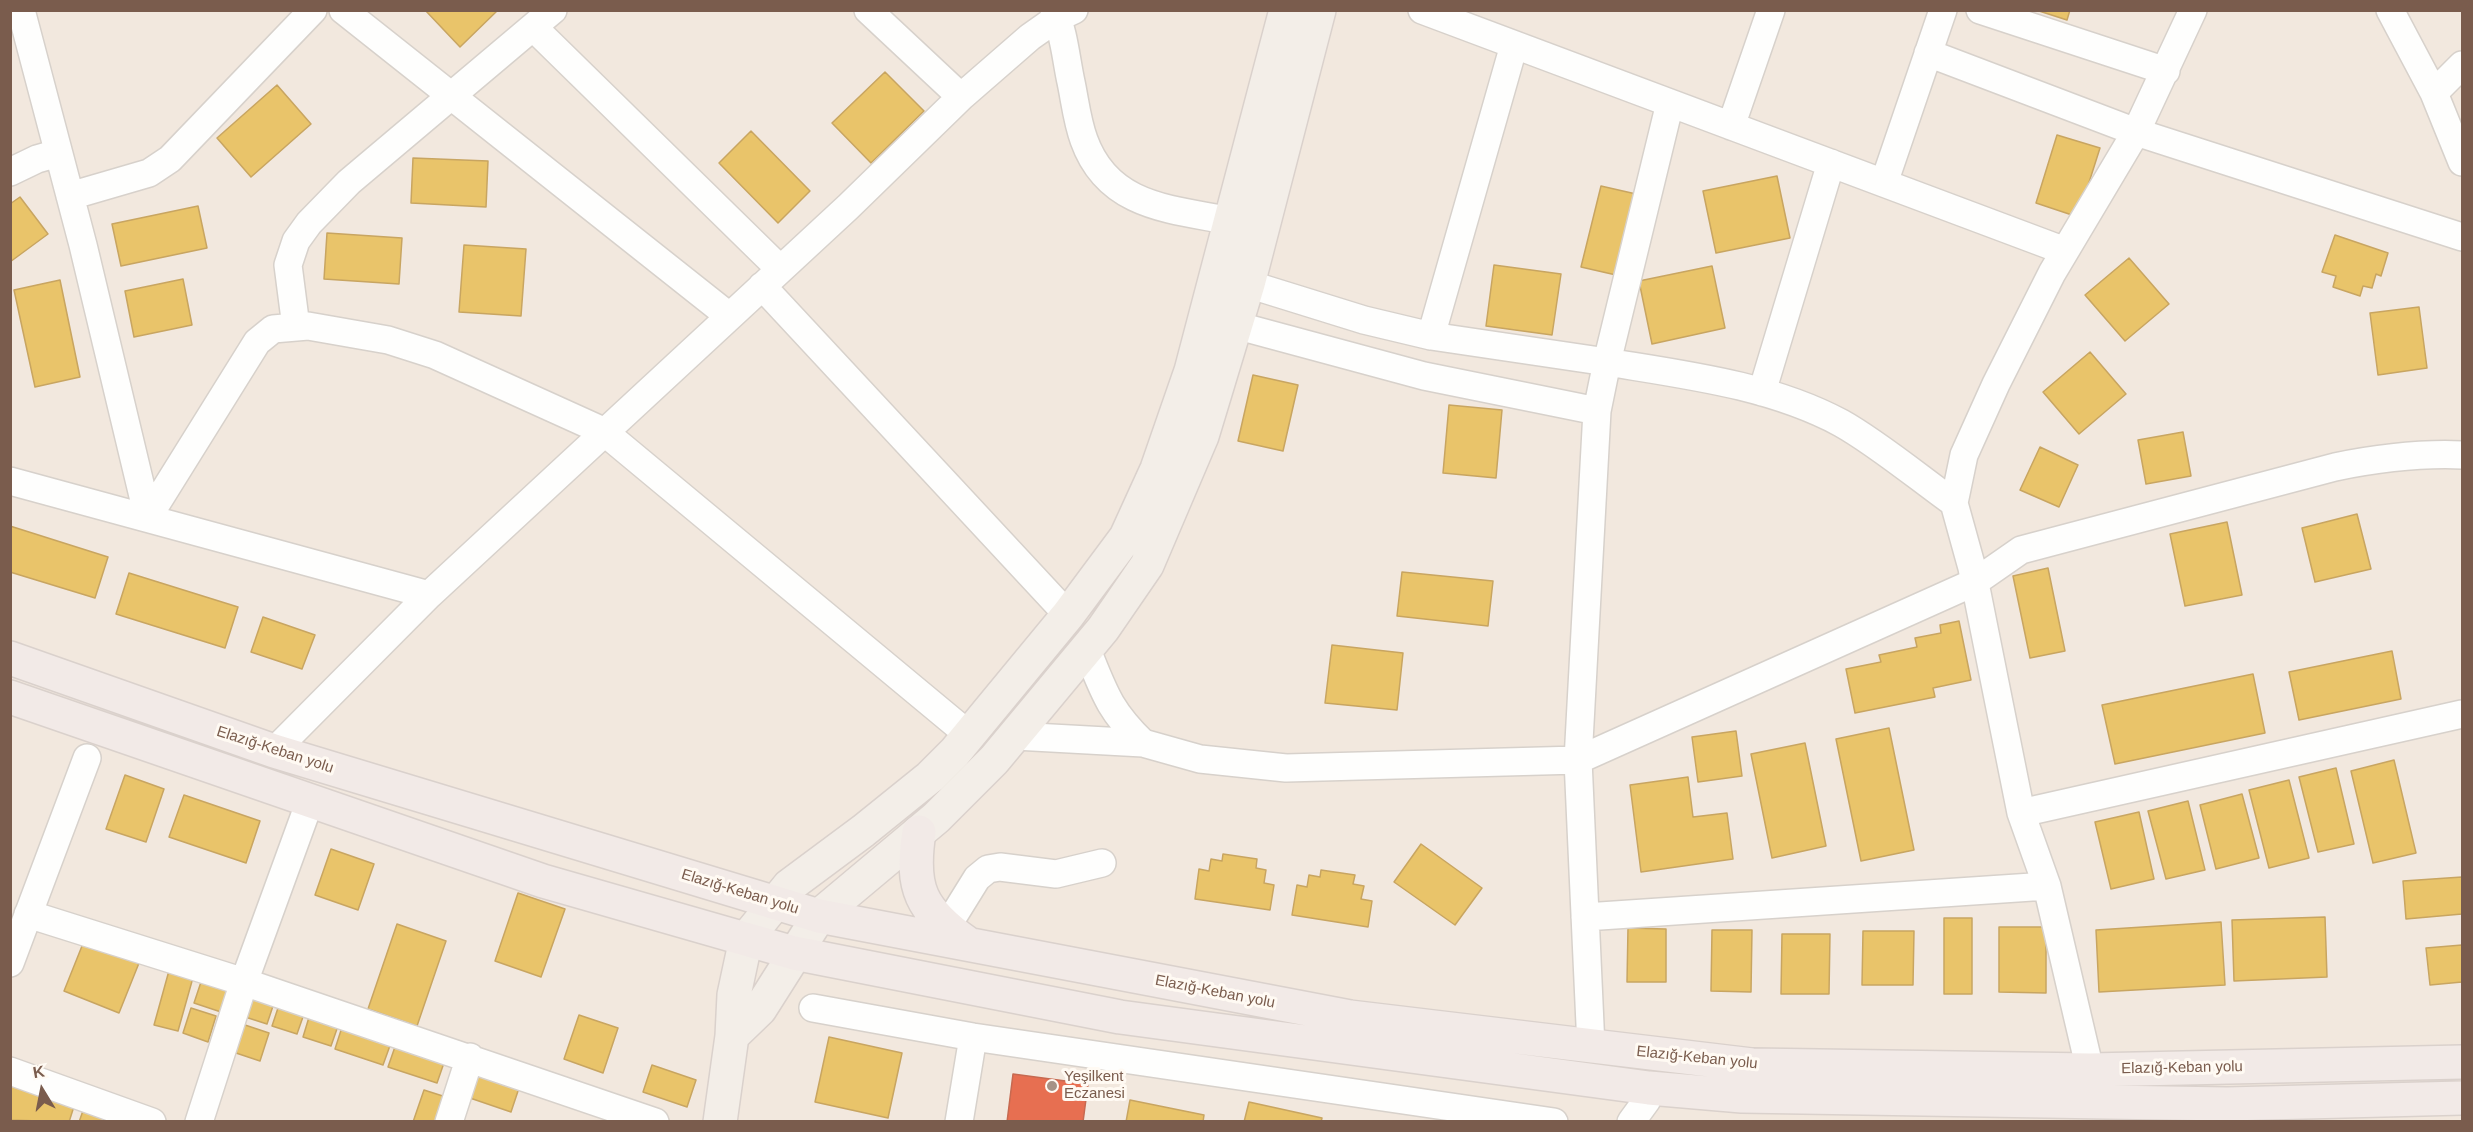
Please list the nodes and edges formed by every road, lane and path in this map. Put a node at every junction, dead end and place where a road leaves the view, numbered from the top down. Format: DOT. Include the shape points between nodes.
graph roads {
  1 [pos="21,10"];
  2 [pos="313,10"];
  3 [pos="343,10"];
  4 [pos="868,10"];
  5 [pos="1286,10"];
  6 [pos="1319,10"];
  7 [pos="1422,10"];
  8 [pos="1771,10"];
  9 [pos="1943,10"];
  10 [pos="1980,10"];
  11 [pos="2193,10"];
  12 [pos="2390,10"];
  13 [pos="1061,13"];
  14 [pos="544,19"];
  15 [pos="1514,45"];
  16 [pos="1928,53"];
  17 [pos="2463,65"];
  18 [pos="2166,71"];
  19 [pos="2434,93"];
  20 [pos="961,97"];
  21 [pos="451,98"];
  22 [pos="1670,103"];
  23 [pos="1731,126"];
  24 [pos="2136,132"];
  25 [pos="58,153"];
  26 [pos="2463,162"];
  27 [pos="1831,163"];
  28 [pos="10,172"];
  29 [pos="1884,183"];
  30 [pos="70,196"];
  31 [pos="1230,221"];
  32 [pos="2463,237"];
  33 [pos="2065,251"];
  34 [pos="771,277"];
  35 [pos="1248,284"];
  36 [pos="729,316"];
  37 [pos="1235,326"];
  38 [pos="296,327"];
  39 [pos="1431,336"];
  40 [pos="1607,362"];
  41 [pos="1762,392"];
  42 [pos="1597,411"];
  43 [pos="603,431"];
  44 [pos="2463,455"];
  45 [pos="10,481"];
  46 [pos="1954,503"];
  47 [pos="148,517"];
  48 [pos="1975,582"];
  49 [pos="429,595"];
  50 [pos="1068,615"];
  51 [pos="1087,650"];
  52 [pos="10,658"];
  53 [pos="10,697"];
  54 [pos="2463,714"];
  55 [pos="969,735"];
  56 [pos="1015,736"];
  57 [pos="1143,743"];
  58 [pos="274,751"];
  59 [pos="87,758"];
  60 [pos="1578,760"];
  61 [pos="310,801"];
  62 [pos="2021,813"];
  63 [pos="919,832"];
  64 [pos="1102,863"];
  65 [pos="2047,886"];
  66 [pos="776,903"];
  67 [pos="28,914"];
  68 [pos="819,916"];
  69 [pos="1585,917"];
  70 [pos="959,936"];
  71 [pos="746,939"];
  72 [pos="794,953"];
  73 [pos="12,957"];
  74 [pos="244,982"];
  75 [pos="813,1008"];
  76 [pos="732,1036"];
  77 [pos="973,1037"];
  78 [pos="1591,1047"];
  79 [pos="470,1057"];
  80 [pos="2463,1062"];
  81 [pos="2090,1070"];
  82 [pos="10,1071"];
  83 [pos="2463,1098"];
  84 [pos="1651,1103"];
  85 [pos="2221,1113"];
  86 [pos="152,1122"];
  87 [pos="199,1122"];
  88 [pos="449,1122"];
  89 [pos="655,1122"];
  90 [pos="720,1122"];
  91 [pos="959,1122"];
  92 [pos="1554,1122"];
  93 [pos="1631,1122"];
  1 -- 25 [label="street"];
  2 -- 30 [label="street" via="170,159 149,173"];
  3 -- 21 [label="street"];
  4 -- 20 [label="street"];
  5 -- 31 [label="main road"];
  6 -- 35 [label="main road"];
  7 -- 15 [label="street"];
  8 -- 23 [label="street"];
  9 -- 16 [label="street"];
  10 -- 18 [label="street"];
  11 -- 18 [label="street"];
  12 -- 19 [label="street"];
  13 -- 20 [label="street"];
  13 -- 31 [label="street" via="1082,137 1105,177 1148,204"];
  14 -- 21 [label="street"];
  14 -- 34 [label="street"];
  15 -- 22 [label="street"];
  15 -- 39 [label="street"];
  16 -- 24 [label="street"];
  16 -- 29 [label="street"];
  17 -- 19 [label="street"];
  18 -- 24 [label="street"];
  19 -- 26 [label="street"];
  20 -- 34 [label="street"];
  21 -- 36 [label="street"];
  21 -- 38 [label="street" via="350,183 296,241 288,265"];
  22 -- 23 [label="street"];
  22 -- 40 [label="street"];
  23 -- 27 [label="street"];
  24 -- 32 [label="street"];
  24 -- 33 [label="street"];
  25 -- 28 [label="street"];
  25 -- 30 [label="street"];
  27 -- 29 [label="street"];
  27 -- 41 [label="street"];
  29 -- 33 [label="street"];
  30 -- 47 [label="street"];
  31 -- 50 [label="main road" via="1191,371 1157,469 1126,537"];
  33 -- 46 [label="street" via="1964,455"];
  34 -- 36 [label="street"];
  34 -- 50 [label="street"];
  35 -- 37 [label="main road"];
  35 -- 39 [label="street"];
  36 -- 43 [label="street"];
  37 -- 42 [label="street" via="1424,376"];
  37 -- 51 [label="main road" via="1202,436 1147,564 1120,608"];
  38 -- 43 [label="street" via="388,340 435,355"];
  38 -- 47 [label="street" via="273,329 256,342"];
  39 -- 40 [label="street"];
  40 -- 41 [label="street"];
  40 -- 42 [label="street"];
  41 -- 46 [label="street" via="1843,424"];
  42 -- 60 [label="street"];
  43 -- 49 [label="street"];
  43 -- 55 [label="street"];
  44 -- 48 [label="street" via="2421,453 2336,467 2022,550"];
  45 -- 47 [label="street"];
  46 -- 48 [label="street"];
  47 -- 49 [label="street"];
  48 -- 60 [label="street"];
  48 -- 62 [label="street"];
  49 -- 58 [label="street"];
  50 -- 55 [label="main road"];
  51 -- 56 [label="main road"];
  51 -- 57 [label="street" via="1119,720"];
  52 -- 58 [label="highway, Elazığ-Keban yolu"];
  53 -- 61 [label="highway, Elazığ-Keban yolu"];
  54 -- 62 [label="street"];
  55 -- 66 [label="main road" via="930,777 789,886"];
  56 -- 57 [label="street"];
  56 -- 63 [label="main road"];
  57 -- 60 [label="street" via="1200,759 1287,768"];
  58 -- 66 [label="highway, Elazığ-Keban yolu"];
  59 -- 67 [label="street"];
  60 -- 69 [label="street"];
  61 -- 71 [label="highway, Elazığ-Keban yolu" via="543,881"];
  61 -- 74 [label="street"];
  62 -- 65 [label="street"];
  63 -- 68 [label="main road"];
  63 -- 70 [label="highway" via="914,867 917,884 930,912"];
  64 -- 70 [label="street" via="1056,874 988,869 977,878"];
  65 -- 69 [label="street"];
  65 -- 81 [label="street"];
  66 -- 68 [label="highway, Elazığ-Keban yolu"];
  66 -- 71 [label="main road"];
  67 -- 73 [label="street"];
  67 -- 74 [label="street"];
  68 -- 70 [label="highway, Elazığ-Keban yolu"];
  68 -- 72 [label="main road"];
  69 -- 78 [label="street"];
  70 -- 78 [label="highway, Elazığ-Keban yolu" via="1350,1017"];
  71 -- 72 [label="highway, Elazığ-Keban yolu"];
  71 -- 76 [label="main road" via="734,995"];
  72 -- 76 [label="main road" via="760,1009"];
  72 -- 84 [label="highway, Elazığ-Keban yolu" via="1120,1017"];
  74 -- 79 [label="street"];
  74 -- 87 [label="street"];
  75 -- 77 [label="street"];
  76 -- 90 [label="main road"];
  77 -- 91 [label="street"];
  77 -- 92 [label="street"];
  78 -- 81 [label="highway, Elazığ-Keban yolu" via="1752,1065"];
  79 -- 88 [label="street"];
  79 -- 89 [label="street"];
  80 -- 81 [label="highway, Elazığ-Keban yolu"];
  82 -- 86 [label="street"];
  83 -- 85 [label="highway, Elazığ-Keban yolu"];
  84 -- 85 [label="highway, Elazığ-Keban yolu" via="1742,1095"];
  84 -- 93 [label="street"];
}
